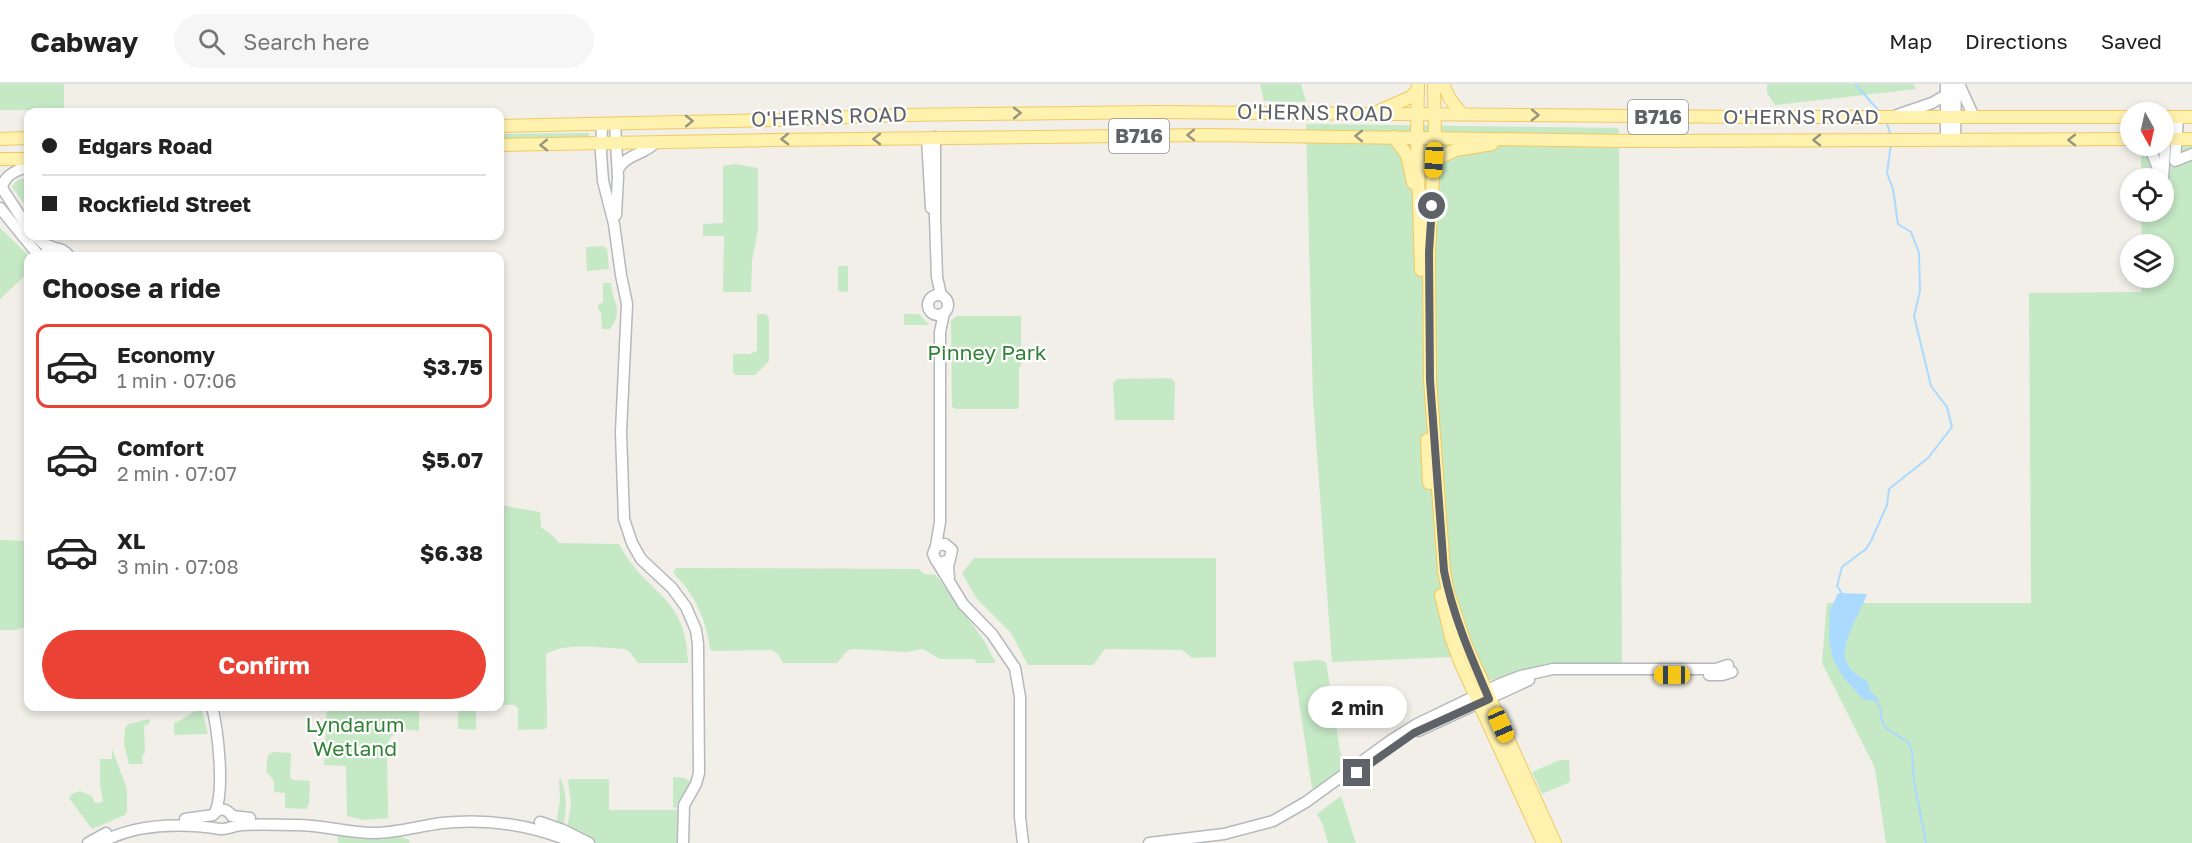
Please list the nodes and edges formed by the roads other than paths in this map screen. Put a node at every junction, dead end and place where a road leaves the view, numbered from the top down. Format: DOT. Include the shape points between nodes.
graph roads {
  1 [pos="1434,84"];
  2 [pos="1443,84"];
  3 [pos="1958,84"];
  4 [pos="1418,87"];
  5 [pos="1946,89"];
  6 [pos="1375,113"];
  7 [pos="1418,114"];
  8 [pos="1435,114"];
  9 [pos="1462,114"];
  10 [pos="1951,116"];
  11 [pos="1894,117"];
  12 [pos="1974,117"];
  13 [pos="2120,117"];
  14 [pos="2174,117"];
  15 [pos="2192,117"];
  16 [pos="608,123"];
  17 [pos="504,126"];
  18 [pos="1394,137"];
  19 [pos="1417,137"];
  20 [pos="24,138"];
  21 [pos="931,138"];
  22 [pos="1435,138"];
  23 [pos="0,139"];
  24 [pos="1526,139"];
  25 [pos="2120,139"];
  26 [pos="2174,139"];
  27 [pos="2192,139"];
  28 [pos="1951,140"];
  29 [pos="656,142"];
  30 [pos="616,143"];
  31 [pos="595,144"];
  32 [pos="504,146"];
  33 [pos="2192,154"];
  34 [pos="2173,156"];
  35 [pos="0,159"];
  36 [pos="24,159"];
  37 [pos="1434,160"];
  38 [pos="24,168"];
  39 [pos="618,169"];
  40 [pos="1,187"];
  41 [pos="0,208"];
  42 [pos="1419,208"];
  43 [pos="24,222"];
  44 [pos="614,225"];
  45 [pos="24,236"];
  46 [pos="27,240"];
  47 [pos="40,240"];
  48 [pos="55,248"];
  49 [pos="38,252"];
  50 [pos="46,252"];
  51 [pos="64,252"];
  52 [pos="937,295"];
  53 [pos="939,313"];
  54 [pos="940,522"];
  55 [pos="948,545"];
  56 [pos="936,546"];
  57 [pos="936,560"];
  58 [pos="949,560"];
  59 [pos="950,579"];
  60 [pos="1730,668"];
  61 [pos="1482,697"];
  62 [pos="213,711"];
  63 [pos="220,711"];
  64 [pos="1516,770"];
  65 [pos="222,777"];
  66 [pos="1306,806"];
  67 [pos="214,814"];
  68 [pos="226,821"];
  69 [pos="137,825"];
  70 [pos="558,832"];
  71 [pos="1021,840"];
  72 [pos="1176,841"];
  73 [pos="88,843"];
  74 [pos="100,843"];
  75 [pos="575,843"];
  76 [pos="589,843"];
  77 [pos="683,843"];
  78 [pos="1149,843"];
  79 [pos="1206,843"];
  80 [pos="1543,843"];
  81 [pos="1555,843"];
  1 -- 8 [label="main road"];
  2 -- 9 [label="main road"];
  3 -- 10 [label="street"];
  3 -- 12 [label="street"];
  4 -- 6 [label="main road" via="1410,97"];
  4 -- 7 [label="main road"];
  5 -- 10 [label="street"];
  5 -- 11 [label="street" via="1932,103"];
  6 -- 7 [label="main road, O'HERNS ROAD / B716"];
  16 -- 6 [label="main road, O'HERNS ROAD / B716, one-way" via="901,114"];
  7 -- 8 [label="main road, O'HERNS ROAD / B716"];
  7 -- 19 [label="main road"];
  8 -- 9 [label="main road, O'HERNS ROAD / B716"];
  8 -- 22 [label="main road"];
  9 -- 11 [label="main road, O'HERNS ROAD / B716, one-way"];
  10 -- 11 [label="main road, O'HERNS ROAD / B716"];
  10 -- 12 [label="main road, O'HERNS ROAD / B716"];
  10 -- 28 [label="street"];
  12 -- 13 [label="main road, O'HERNS ROAD / B716"];
  14 -- 15 [label="main road"];
  16 -- 17 [label="main road, O'HERNS ROAD / B716"];
  16 -- 30 [label="street"];
  16 -- 31 [label="street"];
  18 -- 19 [label="main road, O'HERNS ROAD / B716"];
  18 -- 21 [label="main road, O'HERNS ROAD / B716, one-way"];
  18 -- 42 [label="main road" via="1407,155"];
  19 -- 22 [label="main road, O'HERNS ROAD / B716"];
  19 -- 42 [label="main road"];
  20 -- 23 [label="main road"];
  21 -- 29 [label="main road, O'HERNS ROAD / B716, one-way"];
  21 -- 52 [label="street"];
  22 -- 24 [label="main road, O'HERNS ROAD / B716"];
  22 -- 37 [label="main road"];
  28 -- 24 [label="main road, O'HERNS ROAD / B716, one-way"];
  24 -- 37 [label="main road" via="1456,150"];
  25 -- 28 [label="main road, O'HERNS ROAD / B716, one-way"];
  26 -- 27 [label="main road"];
  29 -- 30 [label="main road, O'HERNS ROAD / B716"];
  29 -- 39 [label="street" via="649,150 627,158"];
  30 -- 31 [label="main road, O'HERNS ROAD / B716"];
  30 -- 39 [label="street"];
  31 -- 32 [label="main road, O'HERNS ROAD / B716, one-way"];
  31 -- 44 [label="street"];
  33 -- 34 [label="street" via="2175,161"];
  35 -- 36 [label="main road"];
  37 -- 61 [label="main road" via="1429,252 1430,380 1441,542 1450,599"];
  38 -- 40 [label="street" via="6,177"];
  39 -- 44 [label="street"];
  40 -- 43 [label="street"];
  41 -- 45 [label="street"];
  42 -- 61 [label="main road" via="1427,458 1438,581 1451,637"];
  44 -- 77 [label="street" via="627,304 621,431 624,519 641,559 686,607 699,644 699,773 684,805"];
  46 -- 49 [label="street"];
  47 -- 48 [label="street"];
  48 -- 50 [label="street"];
  48 -- 51 [label="street"];
  52 -- 53 [label="street" via="947,301 947,308"];
  52 -- 53 [label="street" via="929,299 927,306"];
  53 -- 54 [label="street"];
  54 -- 55 [label="street"];
  54 -- 56 [label="street"];
  55 -- 56 [label="street"];
  55 -- 58 [label="street" via="952,553"];
  56 -- 57 [label="street"];
  57 -- 58 [label="street"];
  57 -- 59 [label="street"];
  58 -- 59 [label="street"];
  59 -- 71 [label="street" via="963,604 1007,656 1013,696 1013,787"];
  60 -- 61 [label="street" via="1717,675 1545,670 1506,681"];
  61 -- 64 [label="main road"];
  61 -- 66 [label="street" via="1414,733"];
  62 -- 65 [label="street"];
  63 -- 65 [label="street" via="225,732"];
  64 -- 80 [label="main road"];
  64 -- 81 [label="main road"];
  65 -- 67 [label="street"];
  65 -- 68 [label="street"];
  66 -- 72 [label="street" via="1243,830"];
  66 -- 79 [label="street" via="1266,830"];
  67 -- 68 [label="street" via="213,822"];
  67 -- 68 [label="street" via="223,809"];
  67 -- 69 [label="street"];
  68 -- 69 [label="street" via="205,826"];
  68 -- 70 [label="street" via="331,824 375,830 419,823 484,821"];
  69 -- 73 [label="street" via="113,829"];
  69 -- 74 [label="street"];
  70 -- 75 [label="street"];
  70 -- 76 [label="street"];
  72 -- 78 [label="street"];
}
